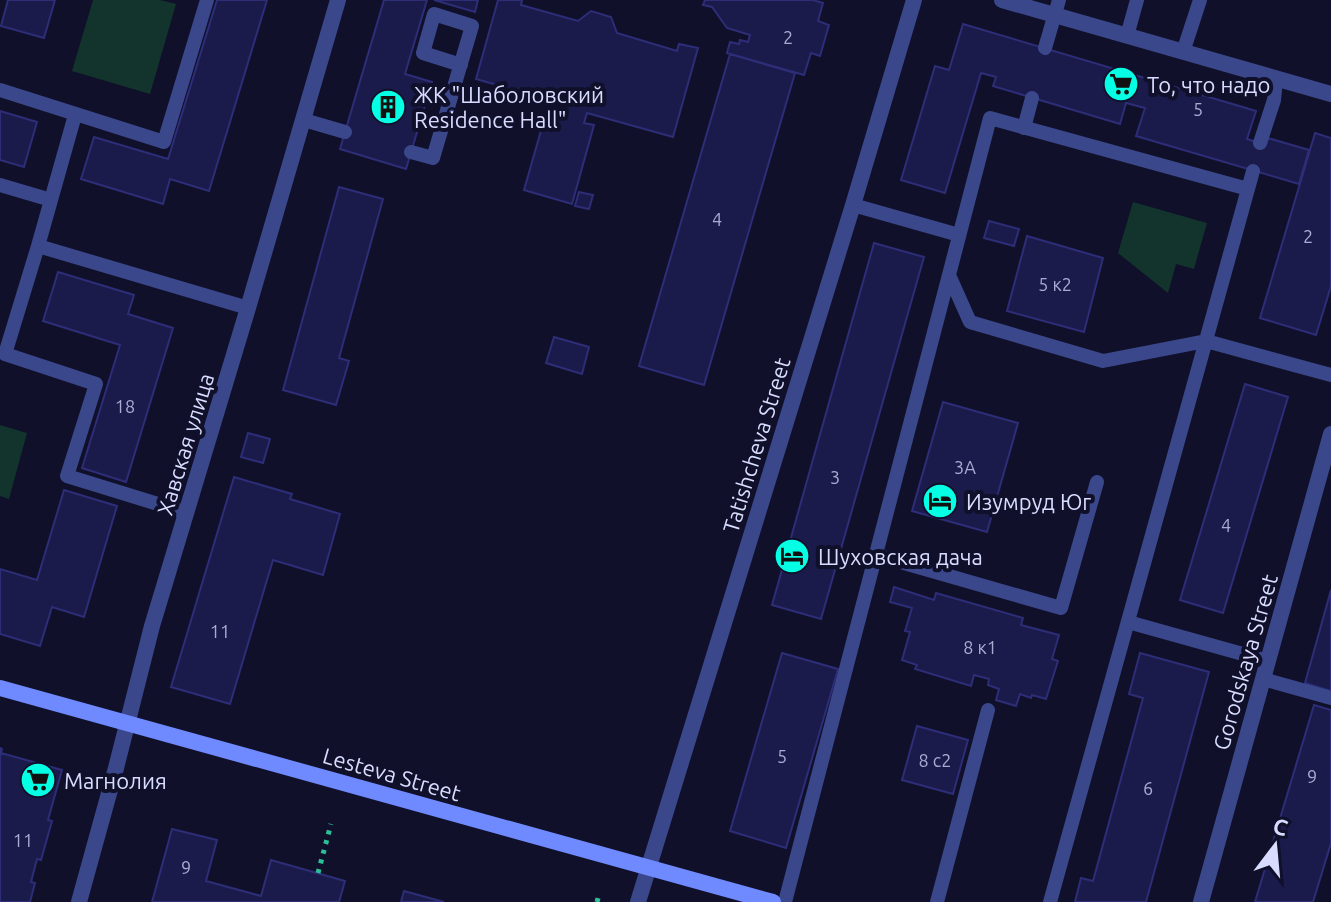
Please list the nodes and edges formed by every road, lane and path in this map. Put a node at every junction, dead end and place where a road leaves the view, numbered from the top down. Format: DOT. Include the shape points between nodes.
graph roads {
  1 [pos="207,0"];
  2 [pos="338,0"];
  3 [pos="914,0"];
  4 [pos="1002,0"];
  5 [pos="1137,0"];
  6 [pos="1200,0"];
  7 [pos="1056,8"];
  8 [pos="1127,36"];
  9 [pos="1045,48"];
  10 [pos="1183,52"];
  11 [pos="461,65"];
  12 [pos="1276,79"];
  13 [pos="0,90"];
  14 [pos="1331,94"];
  15 [pos="1032,98"];
  16 [pos="75,115"];
  17 [pos="304,120"];
  18 [pos="1024,128"];
  19 [pos="345,132"];
  20 [pos="1260,143"];
  21 [pos="411,152"];
  22 [pos="1253,171"];
  23 [pos="0,185"];
  24 [pos="1248,189"];
  25 [pos="51,200"];
  26 [pos="853,205"];
  27 [pos="959,235"];
  28 [pos="38,246"];
  29 [pos="949,275"];
  30 [pos="248,308"];
  31 [pos="1206,341"];
  32 [pos="2,353"];
  33 [pos="1331,375"];
  34 [pos="1331,434"];
  35 [pos="1097,482"];
  36 [pos="187,513"];
  37 [pos="876,555"];
  38 [pos="1128,622"];
  39 [pos="1268,661"];
  40 [pos="1263,679"];
  41 [pos="0,688"];
  42 [pos="1331,698"];
  43 [pos="988,710"];
  44 [pos="127,724"];
  45 [pos="331,824"];
  46 [pos="648,868"];
  47 [pos="318,873"];
  48 [pos="599,895"];
  49 [pos="79,902"];
  50 [pos="597,902"];
  51 [pos="638,902"];
  52 [pos="773,902"];
  53 [pos="785,902"];
  54 [pos="937,902"];
  55 [pos="1050,902"];
  56 [pos="1201,902"];
  1 -- 16 [label="lane" via="164,142"];
  2 -- 17 [label="street, Хавская улица"];
  3 -- 26 [label="street, Tatishcheva Street"];
  4 -- 7 [label="street"];
  5 -- 8 [label="lane"];
  6 -- 10 [label="lane"];
  7 -- 8 [label="street"];
  7 -- 9 [label="lane"];
  8 -- 10 [label="street"];
  10 -- 12 [label="street"];
  11 -- 21 [label="lane" via="433,158"];
  12 -- 14 [label="street"];
  12 -- 20 [label="lane"];
  13 -- 16 [label="lane"];
  15 -- 18 [label="lane"];
  16 -- 25 [label="lane"];
  17 -- 19 [label="lane"];
  17 -- 30 [label="street, Хавская улица"];
  18 -- 24 [label="lane"];
  18 -- 27 [label="lane" via="990,118"];
  22 -- 24 [label="lane"];
  23 -- 25 [label="lane"];
  24 -- 31 [label="lane"];
  25 -- 28 [label="lane"];
  26 -- 27 [label="lane"];
  26 -- 46 [label="street, Tatishcheva Street"];
  27 -- 29 [label="lane"];
  28 -- 30 [label="lane"];
  28 -- 32 [label="lane"];
  29 -- 31 [label="lane" via="970,322 1103,361"];
  29 -- 37 [label="lane"];
  30 -- 36 [label="street, Хавская улица"];
  31 -- 33 [label="lane"];
  31 -- 38 [label="lane"];
  32 -- 36 [label="lane" via="96,384 67,476"];
  34 -- 39 [label="street, Gorodskaya Street"];
  35 -- 37 [label="lane" via="1061,608"];
  36 -- 44 [label="street, Хавская улица"];
  37 -- 53 [label="lane"];
  38 -- 39 [label="lane"];
  38 -- 55 [label="lane"];
  39 -- 40 [label="street, Gorodskaya Street"];
  40 -- 42 [label="lane"];
  40 -- 56 [label="street, Gorodskaya Street"];
  41 -- 44 [label="street, Lesteva Street"];
  43 -- 54 [label="lane"];
  44 -- 46 [label="street, Lesteva Street"];
  44 -- 49 [label="street, Хавская улица"];
  45 -- 47 [label="path"];
  46 -- 51 [label="street, Tatishcheva Street"];
  46 -- 52 [label="street, Lesteva Street"];
  48 -- 50 [label="path"];
}
